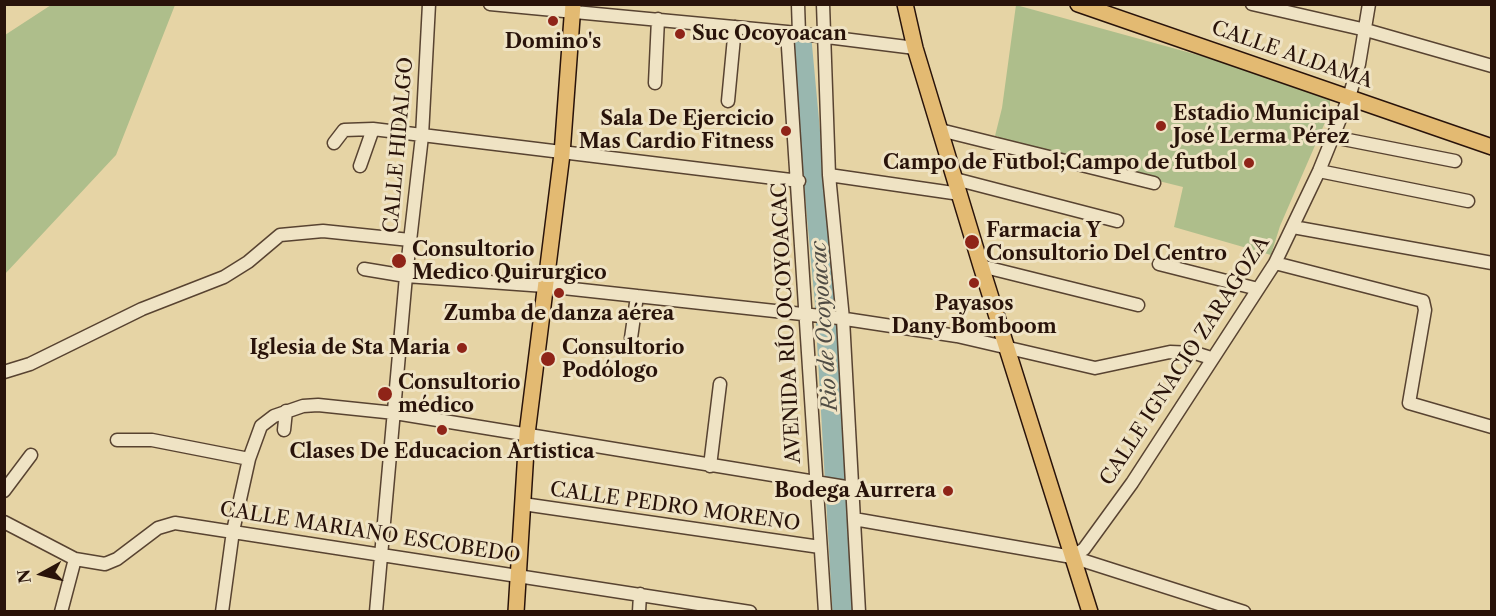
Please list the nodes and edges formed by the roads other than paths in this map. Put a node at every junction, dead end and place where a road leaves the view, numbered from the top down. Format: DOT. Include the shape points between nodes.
graph roads {
  1 [pos="429,4"];
  2 [pos="490,4"];
  3 [pos="798,4"];
  4 [pos="823,4"];
  5 [pos="905,4"];
  6 [pos="1078,4"];
  7 [pos="1252,4"];
  8 [pos="1369,4"];
  9 [pos="572,9"];
  10 [pos="658,19"];
  11 [pos="735,27"];
  12 [pos="1366,30"];
  13 [pos="793,33"];
  14 [pos="825,38"];
  15 [pos="915,48"];
  16 [pos="1491,66"];
  17 [pos="655,83"];
  18 [pos="1349,97"];
  19 [pos="728,101"];
  20 [pos="372,129"];
  21 [pos="940,130"];
  22 [pos="422,135"];
  23 [pos="1333,137"];
  24 [pos="334,143"];
  25 [pos="1491,147"];
  26 [pos="562,154"];
  27 [pos="1455,160"];
  28 [pos="360,166"];
  29 [pos="1319,171"];
  30 [pos="829,175"];
  31 [pos="955,179"];
  32 [pos="799,181"];
  33 [pos="1154,183"];
  34 [pos="960,194"];
  35 [pos="1468,201"];
  36 [pos="1117,220"];
  37 [pos="1293,227"];
  38 [pos="410,240"];
  39 [pos="1275,263"];
  40 [pos="1491,263"];
  41 [pos="1159,264"];
  42 [pos="981,266"];
  43 [pos="364,269"];
  44 [pos="406,276"];
  45 [pos="545,286"];
  46 [pos="1258,289"];
  47 [pos="637,296"];
  48 [pos="1138,305"];
  49 [pos="810,314"];
  50 [pos="841,318"];
  51 [pos="631,338"];
  52 [pos="1008,346"];
  53 [pos="1211,358"];
  54 [pos="4,372"];
  55 [pos="720,384"];
  56 [pos="286,411"];
  57 [pos="395,413"];
  58 [pos="1491,427"];
  59 [pos="284,430"];
  60 [pos="527,434"];
  61 [pos="117,440"];
  62 [pos="31,455"];
  63 [pos="249,459"];
  64 [pos="710,466"];
  65 [pos="821,483"];
  66 [pos="850,488"];
  67 [pos="4,491"];
  68 [pos="524,504"];
  69 [pos="854,519"];
  70 [pos="4,522"];
  71 [pos="233,531"];
  72 [pos="820,547"];
  73 [pos="379,556"];
  74 [pos="1072,557"];
  75 [pos="75,559"];
  76 [pos="519,577"];
  77 [pos="640,594"];
  78 [pos="695,608"];
  79 [pos="1238,610"];
  80 [pos="61,612"];
  81 [pos="222,612"];
  82 [pos="376,612"];
  83 [pos="516,612"];
  84 [pos="639,612"];
  85 [pos="750,612"];
  86 [pos="825,612"];
  87 [pos="859,612"];
  88 [pos="1090,612"];
  1 -- 22 [label="street, CALLE HIDALGO"];
  2 -- 9 [label="street"];
  3 -- 13 [label="street, AVENIDA RÍO OCOYOACAC"];
  4 -- 14 [label="street"];
  5 -- 15 [label="main road"];
  6 -- 18 [label="main road, CALLE ALDAMA"];
  7 -- 12 [label="street"];
  8 -- 12 [label="street, CALLE IGNACIO ZARAGOZA"];
  9 -- 10 [label="street"];
  9 -- 26 [label="main road"];
  10 -- 11 [label="street"];
  10 -- 17 [label="street"];
  11 -- 13 [label="street"];
  11 -- 19 [label="street"];
  12 -- 16 [label="street"];
  12 -- 18 [label="street, CALLE IGNACIO ZARAGOZA"];
  13 -- 14 [label="street"];
  13 -- 32 [label="street, AVENIDA RÍO OCOYOACAC"];
  14 -- 15 [label="street"];
  14 -- 30 [label="street"];
  15 -- 21 [label="main road"];
  18 -- 23 [label="street, CALLE IGNACIO ZARAGOZA"];
  18 -- 25 [label="main road, CALLE ALDAMA"];
  20 -- 22 [label="street"];
  20 -- 24 [label="street" via="344,130"];
  20 -- 28 [label="street"];
  21 -- 31 [label="main road"];
  21 -- 33 [label="street"];
  22 -- 26 [label="street"];
  22 -- 38 [label="street, CALLE HIDALGO"];
  23 -- 27 [label="street"];
  23 -- 29 [label="street, CALLE IGNACIO ZARAGOZA"];
  26 -- 32 [label="street"];
  26 -- 45 [label="main road"];
  29 -- 35 [label="street"];
  29 -- 37 [label="street, CALLE IGNACIO ZARAGOZA"];
  30 -- 34 [label="street"];
  30 -- 50 [label="street"];
  31 -- 34 [label="main road"];
  31 -- 36 [label="street"];
  32 -- 49 [label="street, AVENIDA RÍO OCOYOACAC"];
  34 -- 42 [label="main road"];
  37 -- 39 [label="street, CALLE IGNACIO ZARAGOZA"];
  37 -- 40 [label="street"];
  38 -- 44 [label="street, CALLE HIDALGO"];
  38 -- 54 [label="street" via="323,231 280,235 224,277 142,309 30,364"];
  39 -- 46 [label="street, CALLE IGNACIO ZARAGOZA"];
  39 -- 58 [label="street" via="1423,301 1425,310 1409,403"];
  41 -- 46 [label="street"];
  42 -- 48 [label="street"];
  42 -- 52 [label="main road"];
  43 -- 44 [label="street"];
  44 -- 45 [label="street"];
  44 -- 57 [label="street, CALLE HIDALGO"];
  45 -- 47 [label="street"];
  45 -- 60 [label="main road"];
  46 -- 53 [label="street, CALLE IGNACIO ZARAGOZA"];
  47 -- 49 [label="street"];
  47 -- 51 [label="street"];
  49 -- 50 [label="street"];
  49 -- 65 [label="street, AVENIDA RÍO OCOYOACAC"];
  50 -- 52 [label="street"];
  50 -- 66 [label="street"];
  52 -- 53 [label="street" via="1095,368 1170,352"];
  52 -- 74 [label="main road"];
  53 -- 74 [label="street, CALLE IGNACIO ZARAGOZA" via="1132,483 1084,549"];
  55 -- 64 [label="street"];
  56 -- 57 [label="street" via="310,404"];
  56 -- 59 [label="street"];
  56 -- 63 [label="street" via="262,423"];
  57 -- 60 [label="street"];
  57 -- 73 [label="street, CALLE HIDALGO"];
  60 -- 64 [label="street"];
  60 -- 68 [label="main road"];
  61 -- 63 [label="street" via="152,440"];
  62 -- 67 [label="street"];
  63 -- 71 [label="street"];
  64 -- 65 [label="street"];
  65 -- 66 [label="street"];
  65 -- 72 [label="street, AVENIDA RÍO OCOYOACAC"];
  66 -- 69 [label="street"];
  68 -- 72 [label="street, CALLE PEDRO MORENO"];
  68 -- 76 [label="main road"];
  69 -- 74 [label="street"];
  69 -- 87 [label="street"];
  70 -- 75 [label="street, CALLE MARIANO ESCOBEDO"];
  71 -- 73 [label="street, CALLE MARIANO ESCOBEDO"];
  71 -- 75 [label="street, CALLE MARIANO ESCOBEDO" via="169,524 109,563"];
  71 -- 81 [label="street"];
  72 -- 86 [label="street, AVENIDA RÍO OCOYOACAC"];
  73 -- 76 [label="street, CALLE MARIANO ESCOBEDO"];
  73 -- 82 [label="street, CALLE HIDALGO"];
  74 -- 79 [label="street"];
  74 -- 88 [label="main road"];
  75 -- 80 [label="street"];
  76 -- 77 [label="street, CALLE MARIANO ESCOBEDO"];
  76 -- 83 [label="main road"];
  77 -- 78 [label="street, CALLE MARIANO ESCOBEDO"];
  77 -- 84 [label="street"];
  78 -- 85 [label="street, CALLE MARIANO ESCOBEDO"];
}
